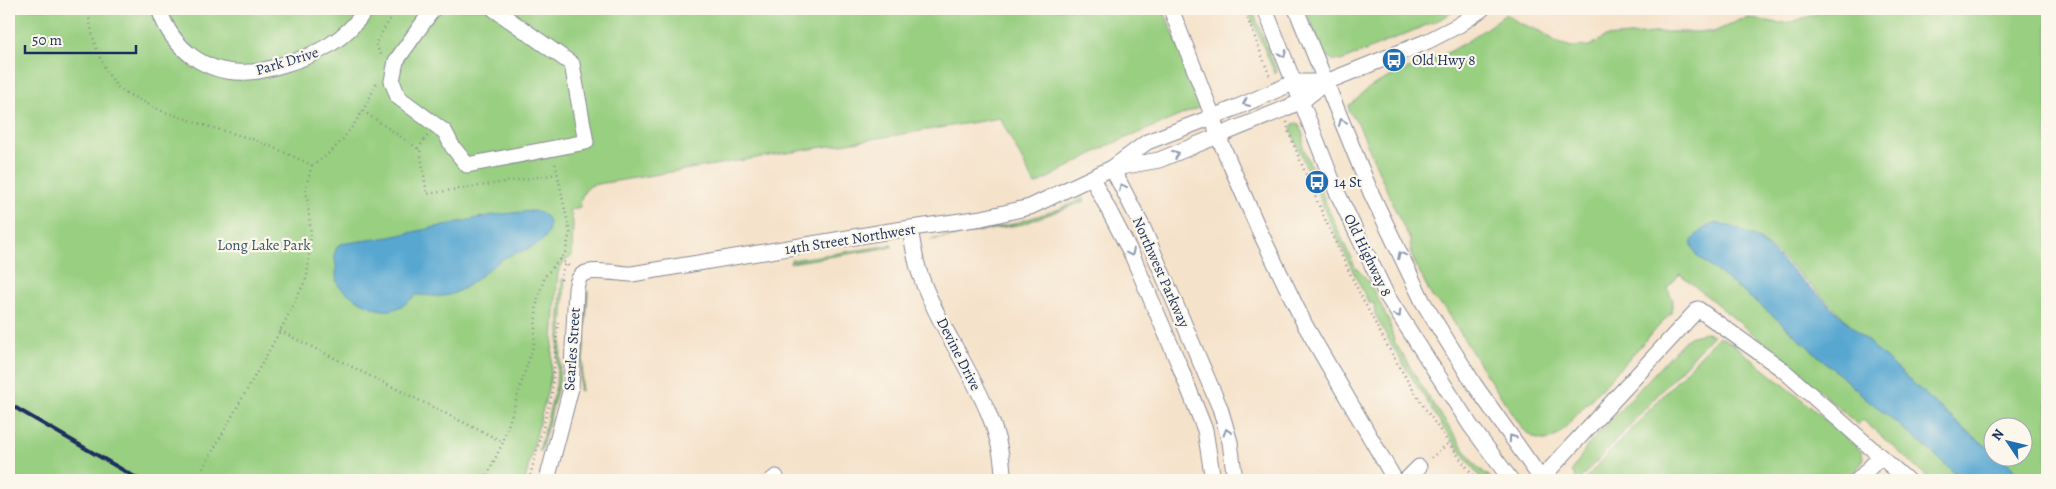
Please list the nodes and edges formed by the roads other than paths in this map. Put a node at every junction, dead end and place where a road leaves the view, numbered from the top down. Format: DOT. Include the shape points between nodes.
graph roads {
  1 [pos="159,9"];
  2 [pos="366,9"];
  3 [pos="494,9"];
  4 [pos="1170,9"];
  5 [pos="1265,9"];
  6 [pos="1296,9"];
  7 [pos="1482,9"];
  8 [pos="426,11"];
  9 [pos="1294,82"];
  10 [pos="1326,82"];
  11 [pos="1302,101"];
  12 [pos="1213,117"];
  13 [pos="1218,136"];
  14 [pos="1112,168"];
  15 [pos="1092,178"];
  16 [pos="910,229"];
  17 [pos="580,276"];
  18 [pos="1206,377"];
  19 [pos="1186,384"];
  20 [pos="1880,457"];
  21 [pos="1419,467"];
  22 [pos="547,480"];
  23 [pos="1003,480"];
  24 [pos="1213,480"];
  25 [pos="1235,480"];
  26 [pos="1395,480"];
  27 [pos="1406,480"];
  28 [pos="1511,480"];
  29 [pos="1539,480"];
  30 [pos="1858,480"];
  31 [pos="1907,480"];
  1 -- 2 [label="street, Park Drive" via="167,30 191,56 229,72 250,72 286,64 328,48"];
  3 -- 8 [label="street" via="572,64 586,142 467,166 445,132 398,97 392,81 396,61"];
  4 -- 12 [label="street"];
  5 -- 9 [label="street, Old Highway 8, one-way"];
  6 -- 10 [label="street, Old Highway 8"];
  7 -- 10 [label="street, 14th Street Northwest" via="1428,41"];
  9 -- 10 [label="street, 14th Street Northwest"];
  9 -- 11 [label="street, Old Highway 8"];
  9 -- 12 [label="street, 14th Street Northwest, one-way"];
  10 -- 11 [label="street, 14th Street Northwest"];
  29 -- 10 [label="street, Old Highway 8, one-way" via="1474,384 1424,302 1371,193"];
  11 -- 13 [label="street, 14th Street Northwest"];
  11 -- 28 [label="street, Old Highway 8, one-way" via="1336,190 1386,296 1470,425"];
  12 -- 13 [label="street"];
  12 -- 14 [label="street, 14th Street Northwest" via="1147,142"];
  14 -- 13 [label="street, 14th Street Northwest, one-way" via="1159,160"];
  13 -- 26 [label="street" via="1304,325"];
  14 -- 15 [label="street, 14th Street Northwest"];
  18 -- 14 [label="street, Northwest Parkway, one-way" via="1143,228"];
  15 -- 16 [label="street, 14th Street Northwest" via="1030,207"];
  15 -- 19 [label="street, Northwest Parkway, one-way" via="1132,255"];
  16 -- 17 [label="street, 14th Street Northwest" via="632,274 593,272"];
  16 -- 23 [label="street, Devine Drive" via="920,276 992,420 1000,448"];
  17 -- 22 [label="street, Searles Street" via="576,290 571,388"];
  18 -- 19 [label="street"];
  25 -- 18 [label="street, Northwest Parkway, one-way" via="1230,442"];
  19 -- 24 [label="street, Northwest Parkway" via="1205,430"];
  20 -- 29 [label="street" via="1782,368 1698,309"];
  20 -- 30 [label="street"];
  20 -- 31 [label="street"];
  21 -- 27 [label="street"];
}
